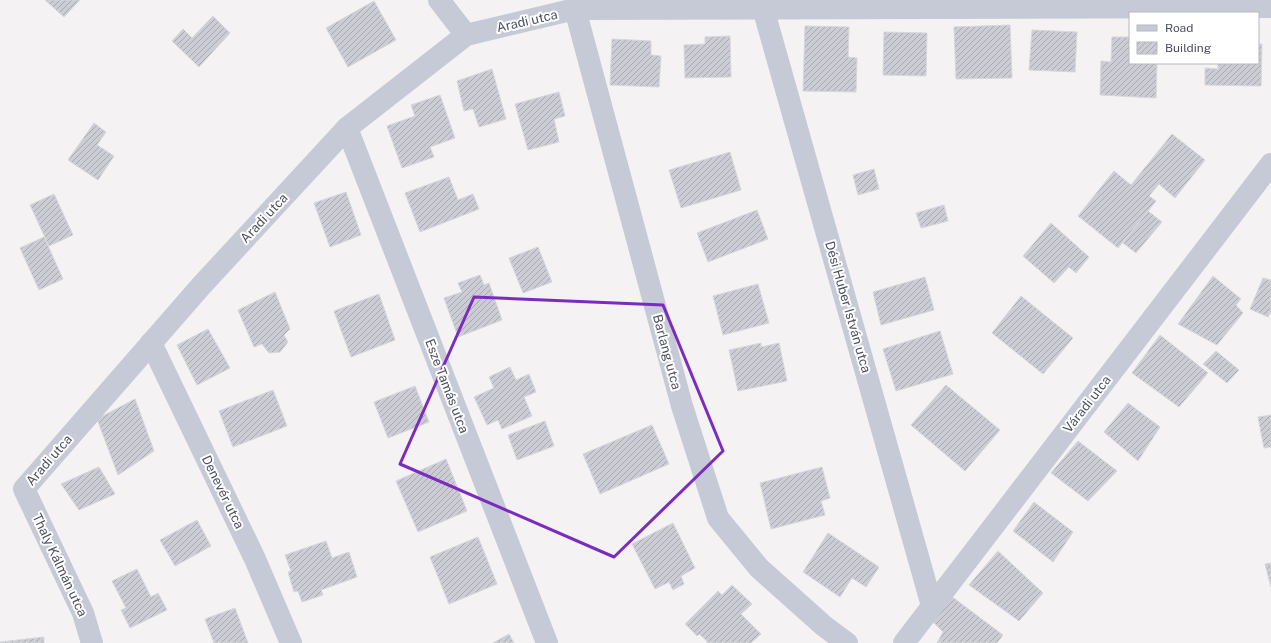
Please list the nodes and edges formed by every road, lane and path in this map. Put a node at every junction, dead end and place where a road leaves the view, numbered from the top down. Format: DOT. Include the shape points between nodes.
graph roads {
  1 [pos="439,0"];
  2 [pos="1271,7"];
  3 [pos="763,8"];
  4 [pos="575,9"];
  5 [pos="466,35"];
  6 [pos="347,128"];
  7 [pos="1271,164"];
  8 [pos="151,343"];
  9 [pos="24,489"];
  10 [pos="932,606"];
  11 [pos="92,643"];
  12 [pos="291,643"];
  13 [pos="547,643"];
  14 [pos="847,643"];
  15 [pos="904,643"];
  1 -- 5 [label="street"];
  2 -- 3 [label="street, Aradi utca"];
  3 -- 4 [label="street, Aradi utca"];
  3 -- 10 [label="street, Dési Huber István utca"];
  4 -- 5 [label="street, Aradi utca"];
  4 -- 14 [label="street, Barlang utca" via="682,406 718,518 759,568"];
  5 -- 6 [label="street, Aradi utca"];
  6 -- 8 [label="street, Aradi utca"];
  6 -- 13 [label="street, Esze Tamás utca"];
  7 -- 10 [label="street, Váradi utca"];
  8 -- 9 [label="street, Aradi utca"];
  8 -- 12 [label="street, Denevér utca" via="255,559"];
  9 -- 11 [label="street, Thaly Kálmán utca" via="83,613"];
  10 -- 15 [label="street, Váradi utca"];
}
